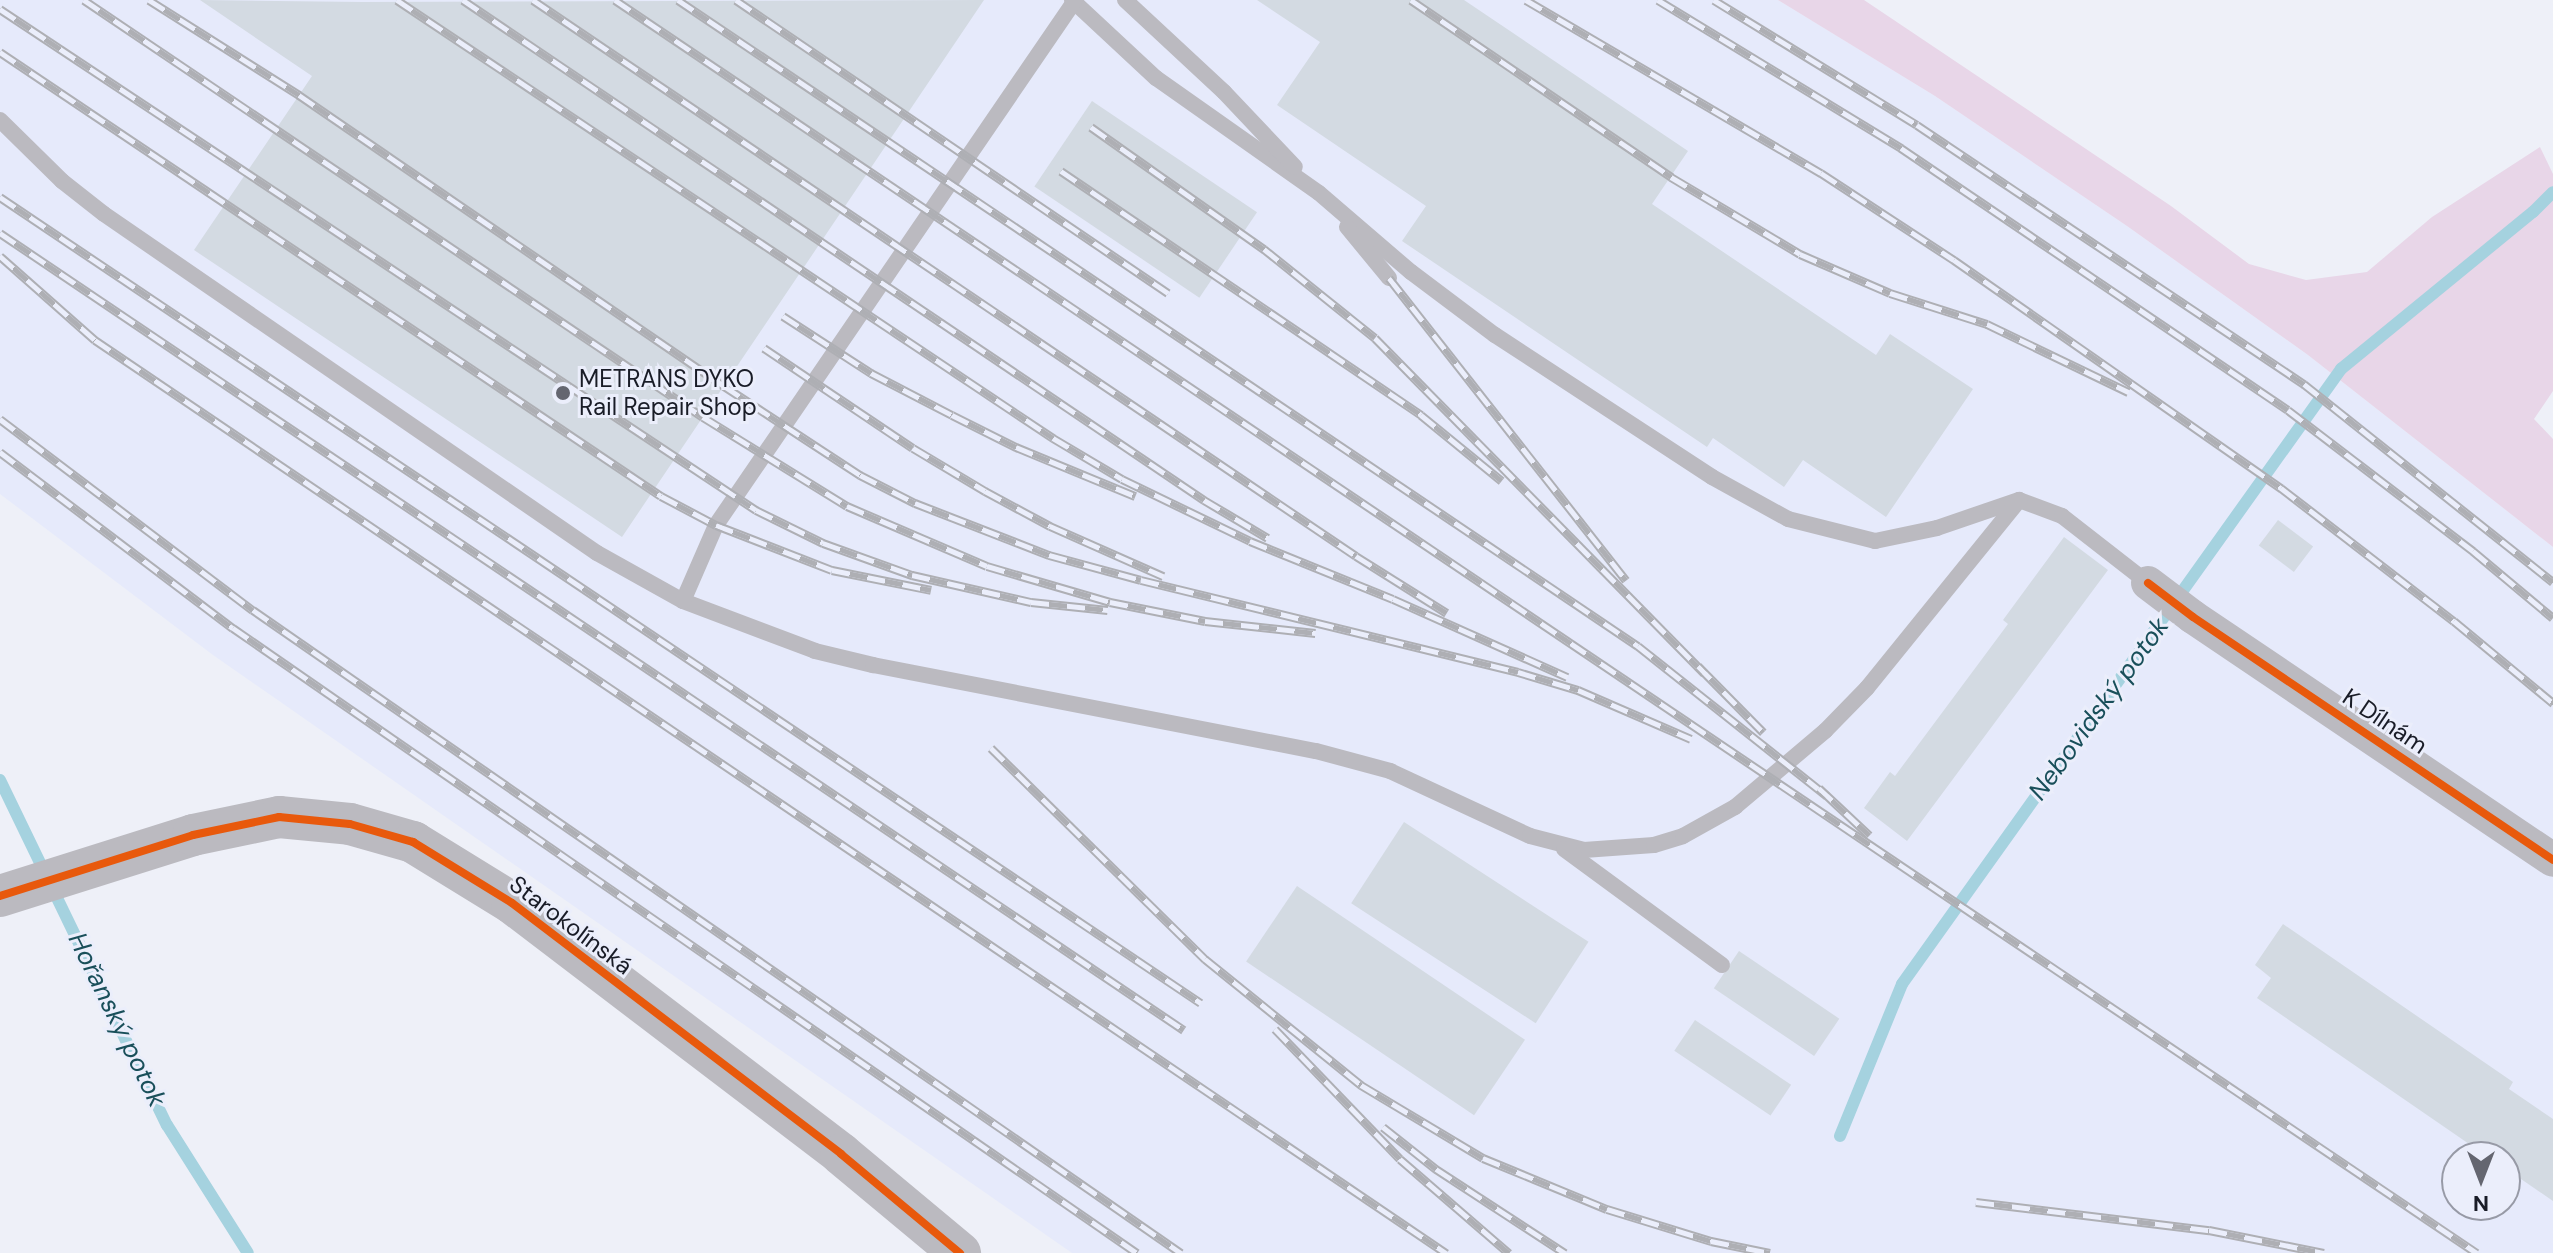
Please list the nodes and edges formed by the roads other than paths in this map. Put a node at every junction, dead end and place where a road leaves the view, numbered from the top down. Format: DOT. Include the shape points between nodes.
graph roads {
  1 [pos="1125,0"];
  2 [pos="1073,1"];
  3 [pos="0,120"];
  4 [pos="1319,193"];
  5 [pos="1389,278"];
  6 [pos="2019,500"];
  7 [pos="2148,583"];
  8 [pos="683,601"];
  9 [pos="1560,845"];
  10 [pos="2553,860"];
  11 [pos="0,896"];
  12 [pos="1722,965"];
  13 [pos="960,1253"];
  1 -- 4 [label="lane" via="1224,92"];
  2 -- 4 [label="lane" via="1156,78"];
  2 -- 8 [label="lane" via="716,525"];
  3 -- 8 [label="lane" via="104,214 597,553"];
  4 -- 5 [label="lane"];
  4 -- 6 [label="lane" via="1495,335 1712,477 1788,519 1875,541 1937,528"];
  6 -- 7 [label="lane" via="2062,516"];
  6 -- 9 [label="lane" via="1867,688 1735,807 1683,836 1654,845 1584,850"];
  7 -- 10 [label="street, K Dílnám"];
  8 -- 9 [label="lane" via="800,646 873,665 1316,751 1390,771 1520,832"];
  9 -- 12 [label="lane"];
  11 -- 13 [label="street, Starokolínská" via="193,835 279,817 350,824 413,842 525,913 841,1154"];
}
